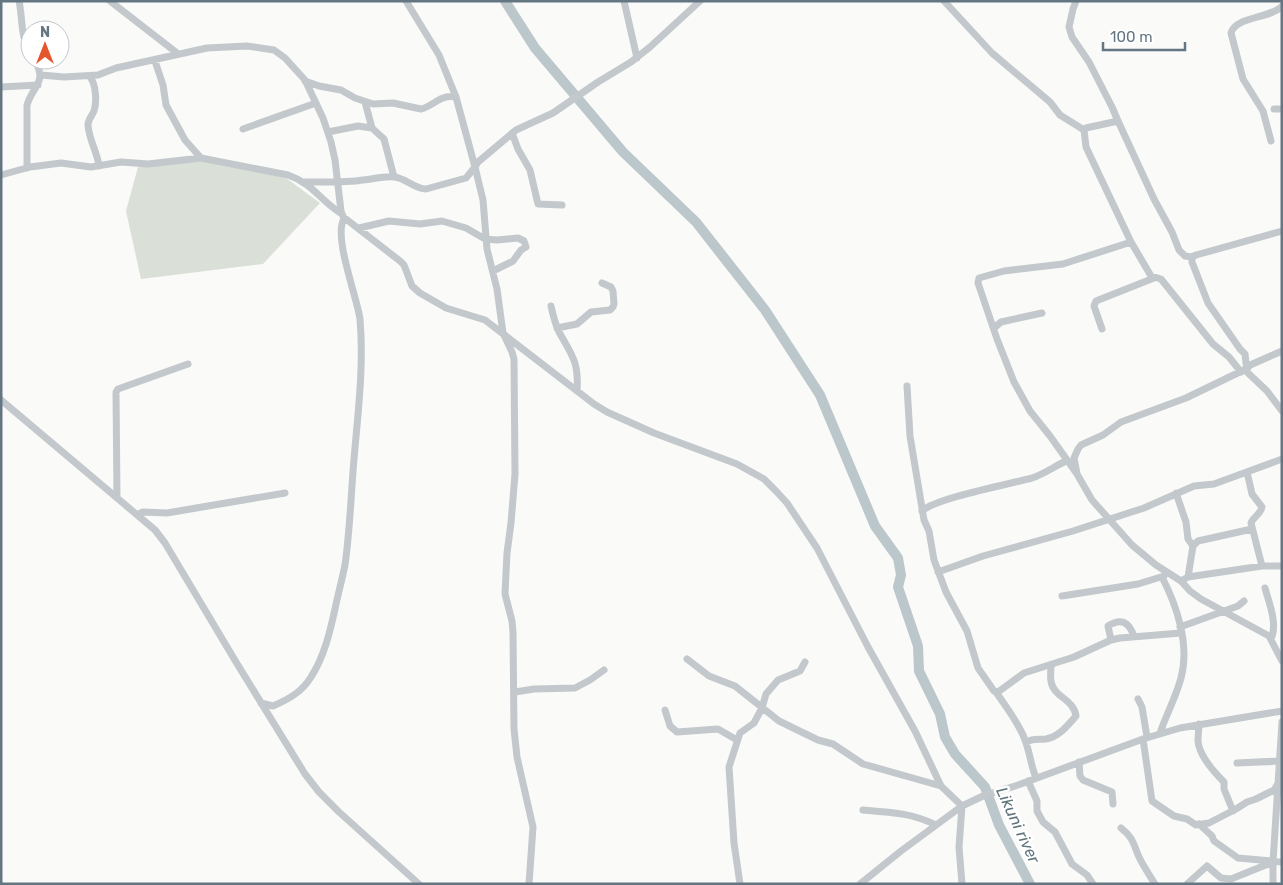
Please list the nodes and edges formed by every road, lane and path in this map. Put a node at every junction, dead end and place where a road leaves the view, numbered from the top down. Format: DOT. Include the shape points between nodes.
graph roads {
  1 [pos="19,1"];
  2 [pos="110,1"];
  3 [pos="406,1"];
  4 [pos="624,1"];
  5 [pos="700,1"];
  6 [pos="944,1"];
  7 [pos="1076,1"];
  8 [pos="1282,6"];
  9 [pos="23,20"];
  10 [pos="176,54"];
  11 [pos="637,58"];
  12 [pos="154,60"];
  13 [pos="39,70"];
  14 [pos="41,75"];
  15 [pos="90,77"];
  16 [pos="305,80"];
  17 [pos="38,85"];
  18 [pos="1,87"];
  19 [pos="456,97"];
  20 [pos="365,102"];
  21 [pos="316,103"];
  22 [pos="1274,109"];
  23 [pos="1282,109"];
  24 [pos="1118,121"];
  25 [pos="372,128"];
  26 [pos="243,129"];
  27 [pos="1084,130"];
  28 [pos="328,132"];
  29 [pos="512,133"];
  30 [pos="1272,141"];
  31 [pos="201,158"];
  32 [pos="99,166"];
  33 [pos="475,166"];
  34 [pos="27,168"];
  35 [pos="1,175"];
  36 [pos="394,177"];
  37 [pos="305,182"];
  38 [pos="338,182"];
  39 [pos="562,205"];
  40 [pos="343,217"];
  41 [pos="359,228"];
  42 [pos="1282,231"];
  43 [pos="485,238"];
  44 [pos="1131,242"];
  45 [pos="1192,257"];
  46 [pos="493,271"];
  47 [pos="1154,278"];
  48 [pos="602,283"];
  49 [pos="551,306"];
  50 [pos="1042,313"];
  51 [pos="557,328"];
  52 [pos="994,328"];
  53 [pos="1102,329"];
  54 [pos="502,333"];
  55 [pos="1282,351"];
  56 [pos="188,364"];
  57 [pos="1246,368"];
  58 [pos="907,386"];
  59 [pos="577,391"];
  60 [pos="1,400"];
  61 [pos="1282,411"];
  62 [pos="1282,459"];
  63 [pos="1066,460"];
  64 [pos="1247,472"];
  65 [pos="1078,474"];
  66 [pos="1176,493"];
  67 [pos="285,494"];
  68 [pos="118,498"];
  69 [pos="922,511"];
  70 [pos="137,514"];
  71 [pos="1107,518"];
  72 [pos="1252,529"];
  73 [pos="1193,546"];
  74 [pos="1262,566"];
  75 [pos="1282,566"];
  76 [pos="938,572"];
  77 [pos="1165,575"];
  78 [pos="1184,579"];
  79 [pos="1265,588"];
  80 [pos="1062,596"];
  81 [pos="1244,601"];
  82 [pos="1223,612"];
  83 [pos="1181,630"];
  84 [pos="1134,636"];
  85 [pos="1271,638"];
  86 [pos="1111,640"];
  87 [pos="687,659"];
  88 [pos="1282,661"];
  89 [pos="805,662"];
  90 [pos="1051,665"];
  91 [pos="604,670"];
  92 [pos="515,692"];
  93 [pos="996,692"];
  94 [pos="1138,699"];
  95 [pos="261,703"];
  96 [pos="762,708"];
  97 [pos="665,710"];
  98 [pos="1282,711"];
  99 [pos="1282,722"];
  100 [pos="1199,724"];
  101 [pos="1160,733"];
  102 [pos="1145,738"];
  103 [pos="738,740"];
  104 [pos="1026,742"];
  105 [pos="1280,761"];
  106 [pos="1079,762"];
  107 [pos="1237,763"];
  108 [pos="1036,778"];
  109 [pos="1280,778"];
  110 [pos="1028,781"];
  111 [pos="941,786"];
  112 [pos="1113,804"];
  113 [pos="962,806"];
  114 [pos="863,810"];
  115 [pos="1233,811"];
  116 [pos="1199,824"];
  117 [pos="936,825"];
  118 [pos="1121,828"];
  119 [pos="1279,833"];
  120 [pos="1273,862"];
  121 [pos="1282,862"];
  122 [pos="419,884"];
  123 [pos="529,884"];
  124 [pos="740,884"];
  125 [pos="860,884"];
  126 [pos="962,884"];
  127 [pos="1093,884"];
  128 [pos="1155,884"];
  129 [pos="1187,884"];
  130 [pos="1273,884"];
  1 -- 9 [label="street"];
  2 -- 10 [label="street"];
  3 -- 19 [label="street" via="439,56"];
  4 -- 11 [label="street"];
  5 -- 11 [label="street"];
  6 -- 27 [label="street" via="992,53 1050,102 1060,115"];
  7 -- 24 [label="street" via="1069,27 1072,37 1092,67"];
  8 -- 30 [label="street" via="1242,22 1231,33 1243,79 1263,112"];
  10 -- 12 [label="street"];
  10 -- 16 [label="street" via="207,48 266,48 280,54"];
  11 -- 29 [label="street" via="553,112"];
  12 -- 15 [label="street"];
  12 -- 31 [label="street" via="166,105 185,140"];
  13 -- 14 [label="street"];
  14 -- 15 [label="street"];
  14 -- 17 [label="street"];
  15 -- 32 [label="street" via="94,81 94,106 88,126"];
  16 -- 20 [label="street" via="340,90"];
  16 -- 21 [label="street"];
  17 -- 18 [label="street"];
  17 -- 34 [label="street" via="27,105"];
  19 -- 20 [label="street" via="445,97 421,109"];
  19 -- 33 [label="street"];
  20 -- 25 [label="street"];
  21 -- 26 [label="street"];
  21 -- 28 [label="street"];
  22 -- 23 [label="street"];
  24 -- 27 [label="street"];
  24 -- 45 [label="street" via="1179,250"];
  25 -- 28 [label="street" via="358,126"];
  25 -- 36 [label="street" via="384,139"];
  27 -- 44 [label="street" via="1086,147"];
  28 -- 38 [label="street"];
  29 -- 33 [label="street"];
  29 -- 39 [label="street" via="530,170 538,204"];
  31 -- 32 [label="street"];
  31 -- 37 [label="street" via="288,175"];
  32 -- 34 [label="street" via="61,163"];
  33 -- 36 [label="street" via="466,178 426,189"];
  33 -- 43 [label="street" via="483,200"];
  34 -- 35 [label="street"];
  36 -- 38 [label="street"];
  37 -- 38 [label="street"];
  37 -- 40 [label="street"];
  38 -- 40 [label="street"];
  40 -- 41 [label="street"];
  40 -- 95 [label="street" via="341,238 359,317 362,351 344,567 331,628 312,676 299,693 289,699 273,706"];
  41 -- 43 [label="street" via="389,221 420,224 442,221"];
  41 -- 54 [label="street" via="404,265 410,282 420,293 446,308 485,320"];
  42 -- 45 [label="street"];
  43 -- 46 [label="street"];
  43 -- 46 [label="street" via="518,238 526,243 513,262"];
  44 -- 47 [label="street"];
  44 -- 52 [label="street" via="1063,264 1004,271 979,278"];
  45 -- 57 [label="street" via="1208,303 1245,354"];
  46 -- 54 [label="street"];
  47 -- 53 [label="street" via="1096,301 1094,306"];
  47 -- 57 [label="street" via="1161,279 1214,344"];
  48 -- 51 [label="street" via="613,291 614,304 610,310 592,312 577,324"];
  49 -- 51 [label="street"];
  50 -- 52 [label="street" via="1001,322"];
  51 -- 59 [label="street" via="574,360"];
  52 -- 63 [label="street" via="1008,368 1030,411"];
  54 -- 59 [label="street"];
  54 -- 92 [label="street" via="514,359 515,474 505,594 512,621"];
  55 -- 57 [label="street"];
  56 -- 68 [label="street" via="116,392"];
  57 -- 61 [label="street"];
  57 -- 65 [label="street" via="1186,398 1131,417 1081,446 1074,458"];
  58 -- 69 [label="street" via="910,436"];
  59 -- 111 [label="street" via="628,423 737,464 764,479 776,491 817,548"];
  60 -- 68 [label="street"];
  62 -- 64 [label="street"];
  63 -- 65 [label="street"];
  63 -- 69 [label="street" via="1034,477 934,504"];
  64 -- 66 [label="street"];
  64 -- 72 [label="street" via="1252,494 1262,506 1253,519"];
  65 -- 71 [label="street" via="1092,500"];
  66 -- 71 [label="street" via="1144,508"];
  66 -- 73 [label="street" via="1188,539"];
  67 -- 70 [label="street" via="167,513"];
  68 -- 70 [label="street"];
  69 -- 76 [label="street"];
  70 -- 95 [label="street" via="165,543"];
  71 -- 76 [label="street"];
  71 -- 77 [label="street"];
  72 -- 73 [label="street" via="1198,541"];
  72 -- 74 [label="street"];
  73 -- 78 [label="street"];
  74 -- 75 [label="street"];
  74 -- 78 [label="street"];
  76 -- 93 [label="street" via="967,631 978,668"];
  77 -- 78 [label="street"];
  77 -- 80 [label="street" via="1138,584"];
  77 -- 83 [label="street"];
  78 -- 82 [label="street" via="1190,591"];
  79 -- 85 [label="street" via="1273,625"];
  81 -- 82 [label="street"];
  82 -- 83 [label="street"];
  82 -- 85 [label="street"];
  83 -- 84 [label="street"];
  83 -- 101 [label="street" via="1181,677"];
  84 -- 86 [label="street"];
  84 -- 86 [label="street" via="1126,623 1110,624"];
  85 -- 88 [label="street"];
  86 -- 90 [label="street"];
  87 -- 96 [label="street" via="710,676 735,686"];
  89 -- 96 [label="street" via="800,671 771,686"];
  90 -- 93 [label="street" via="1024,673"];
  90 -- 104 [label="street" via="1051,682 1056,693 1068,701 1076,716 1048,739 1034,738"];
  91 -- 92 [label="street" via="575,688"];
  92 -- 123 [label="street" via="517,757 533,827"];
  93 -- 104 [label="street"];
  94 -- 102 [label="street" via="1142,707"];
  95 -- 122 [label="street" via="319,792"];
  96 -- 103 [label="street" via="754,723 740,733"];
  96 -- 111 [label="street" via="779,721 833,744 863,764"];
  97 -- 103 [label="street" via="670,726 677,732 718,729"];
  98 -- 100 [label="street"];
  99 -- 105 [label="street"];
  100 -- 101 [label="street"];
  100 -- 115 [label="street" via="1200,749 1224,782"];
  101 -- 102 [label="street"];
  102 -- 106 [label="street"];
  102 -- 116 [label="street" via="1152,801 1174,816"];
  103 -- 124 [label="street" via="729,767"];
  104 -- 108 [label="street"];
  105 -- 107 [label="street"];
  105 -- 109 [label="street"];
  106 -- 108 [label="street"];
  106 -- 112 [label="street" via="1083,780 1112,792"];
  108 -- 110 [label="street"];
  109 -- 115 [label="street" via="1274,790"];
  109 -- 119 [label="street"];
  110 -- 113 [label="street"];
  110 -- 127 [label="street" via="1042,822 1056,832 1072,864"];
  111 -- 113 [label="street"];
  113 -- 117 [label="street"];
  113 -- 126 [label="street" via="959,847"];
  114 -- 117 [label="street" via="896,812"];
  115 -- 116 [label="street"];
  116 -- 120 [label="street" via="1214,841 1238,858"];
  117 -- 125 [label="street"];
  118 -- 128 [label="street" via="1130,835"];
  119 -- 120 [label="street"];
  120 -- 121 [label="street"];
  120 -- 129 [label="street" via="1231,879 1221,878 1207,866"];
  120 -- 130 [label="street"];
}
